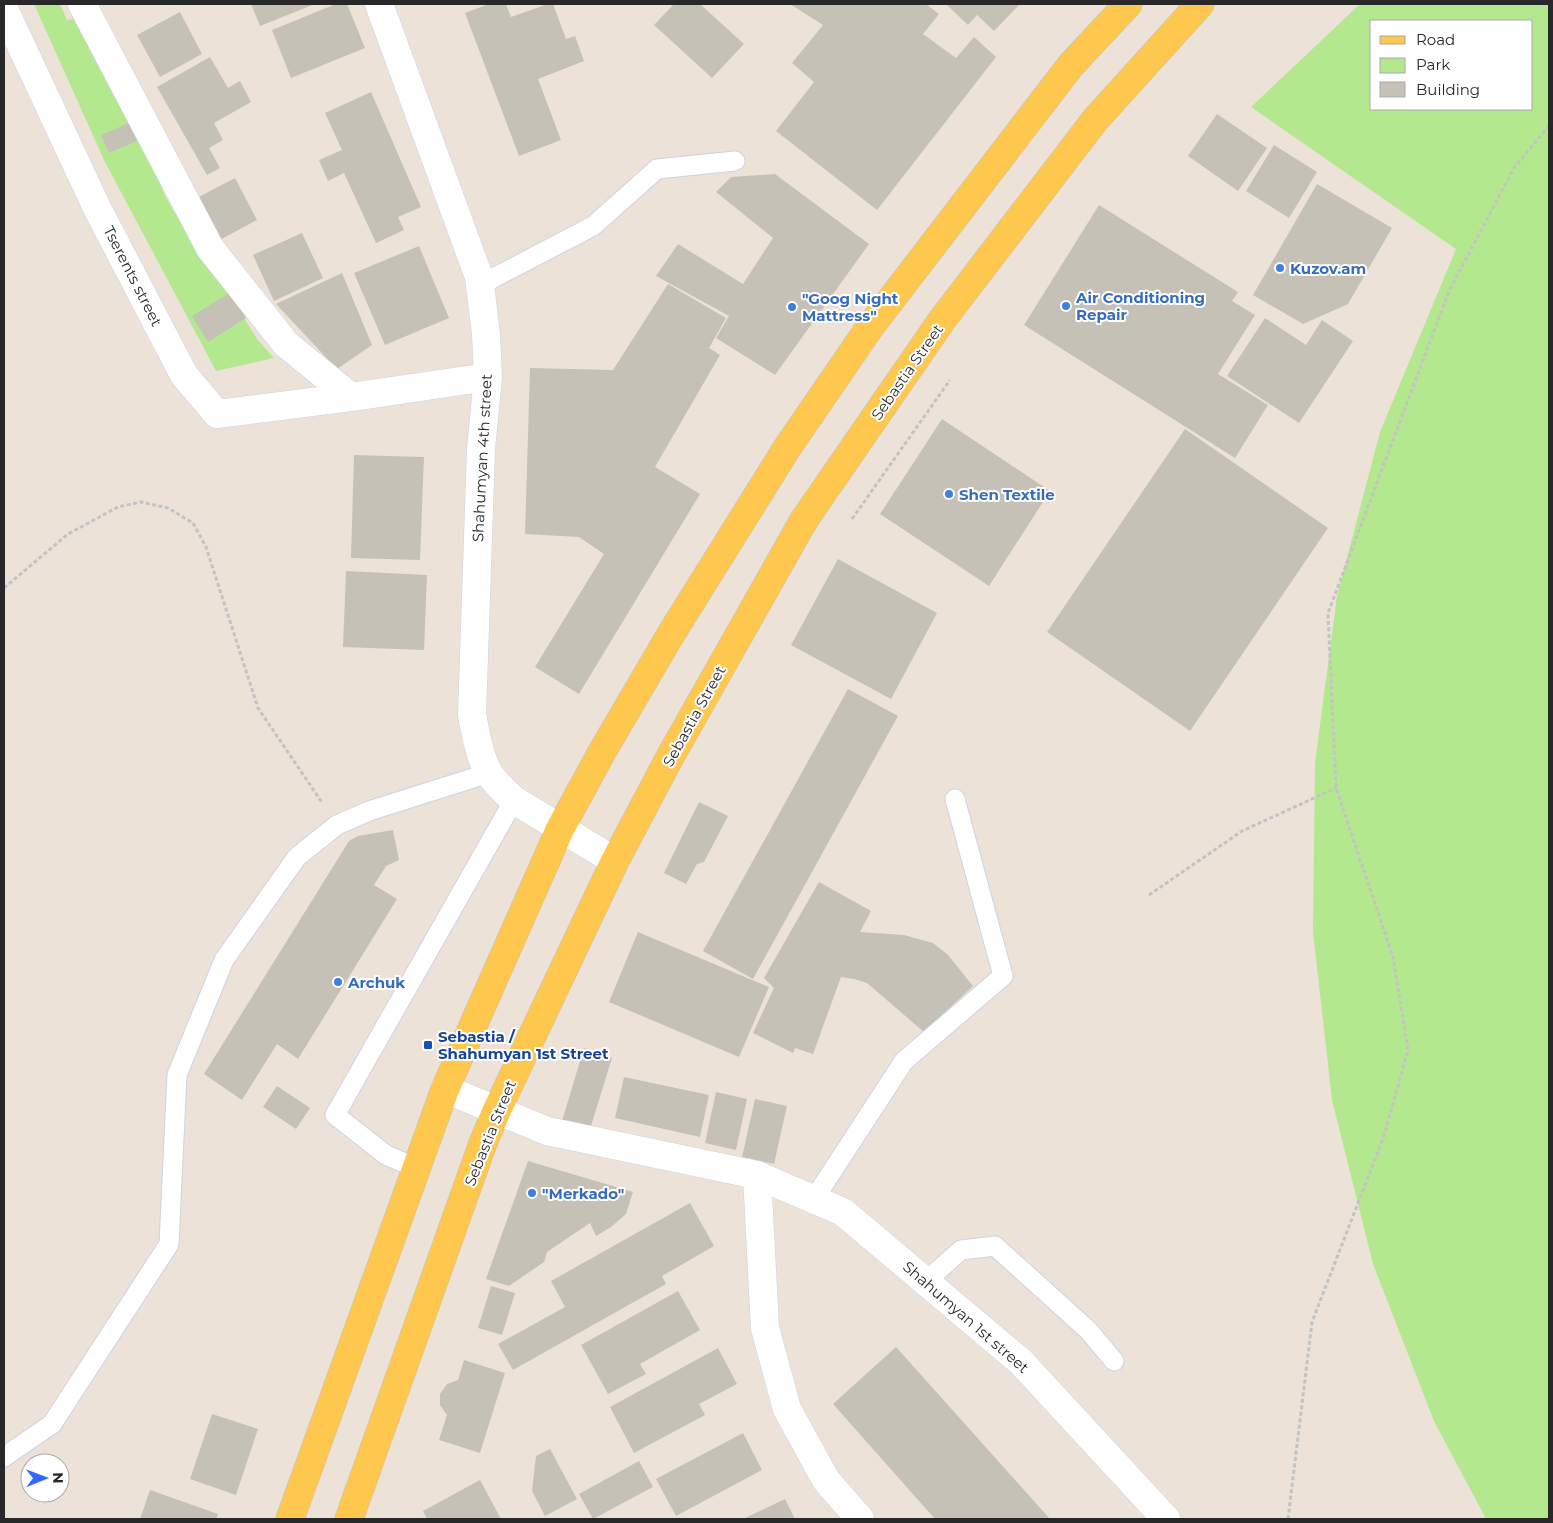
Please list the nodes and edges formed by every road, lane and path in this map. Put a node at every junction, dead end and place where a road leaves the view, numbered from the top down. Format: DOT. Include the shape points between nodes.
graph roads {
  1 [pos="82,4"];
  2 [pos="379,4"];
  3 [pos="1128,4"];
  4 [pos="1200,4"];
  5 [pos="4,9"];
  6 [pos="1549,126"];
  7 [pos="735,161"];
  8 [pos="480,285"];
  9 [pos="488,377"];
  10 [pos="950,380"];
  11 [pos="351,397"];
  12 [pos="852,519"];
  13 [pos="4,588"];
  14 [pos="489,773"];
  15 [pos="1336,788"];
  16 [pos="955,799"];
  17 [pos="514,800"];
  18 [pos="337,825"];
  19 [pos="560,829"];
  20 [pos="615,861"];
  21 [pos="1149,895"];
  22 [pos="445,1089"];
  23 [pos="497,1110"];
  24 [pos="416,1168"];
  25 [pos="757,1175"];
  26 [pos="814,1199"];
  27 [pos="926,1281"];
  28 [pos="1114,1361"];
  29 [pos="4,1456"];
  30 [pos="297,1517"];
  31 [pos="349,1519"];
  32 [pos="860,1519"];
  33 [pos="1166,1519"];
  34 [pos="1288,1519"];
  1 -- 11 [label="street" via="210,248 286,344"];
  2 -- 8 [label="street, Shahumyan 4th street"];
  3 -- 19 [label="main road" via="1071,65 870,327 787,448 671,634"];
  4 -- 20 [label="main road, Sebastia Street" via="1089,127 942,320 804,520"];
  5 -- 11 [label="street, Tserents street" via="97,208 184,375 217,414"];
  6 -- 15 [label="path" via="1514,168 1449,291 1328,613"];
  7 -- 8 [label="lane" via="657,169 593,226"];
  8 -- 9 [label="street, Shahumyan 4th street"];
  9 -- 11 [label="street, Tserents street"];
  9 -- 14 [label="street, Shahumyan 4th street" via="481,450 472,715"];
  10 -- 12 [label="path"];
  13 -- 18 [label="path" via="68,534 118,507 141,502 168,508 193,523 206,547 258,708"];
  14 -- 17 [label="street, Shahumyan 4th street"];
  14 -- 18 [label="lane" via="369,811"];
  15 -- 21 [label="path" via="1242,831"];
  15 -- 34 [label="path" via="1393,958 1408,1050 1384,1136 1312,1322"];
  16 -- 26 [label="lane" via="1002,976 904,1061"];
  17 -- 19 [label="street, Shahumyan 4th street"];
  17 -- 24 [label="lane" via="335,1115 386,1155"];
  18 -- 29 [label="lane" via="297,857 224,960 177,1075 170,1244 52,1424"];
  19 -- 20 [label="street, Shahumyan 4th street"];
  19 -- 22 [label="main road"];
  20 -- 23 [label="main road, Sebastia Street"];
  22 -- 23 [label="street, Shahumyan 1st street"];
  22 -- 24 [label="main road"];
  23 -- 25 [label="street, Shahumyan 1st street" via="547,1131"];
  23 -- 31 [label="main road, Sebastia Street"];
  24 -- 30 [label="main road"];
  25 -- 26 [label="street, Shahumyan 1st street"];
  25 -- 32 [label="street" via="766,1328 787,1409 826,1480"];
  26 -- 27 [label="street, Shahumyan 1st street" via="843,1212"];
  27 -- 28 [label="lane" via="961,1250 995,1246 1089,1331"];
  27 -- 33 [label="street, Shahumyan 1st street" via="1021,1362"];
}
